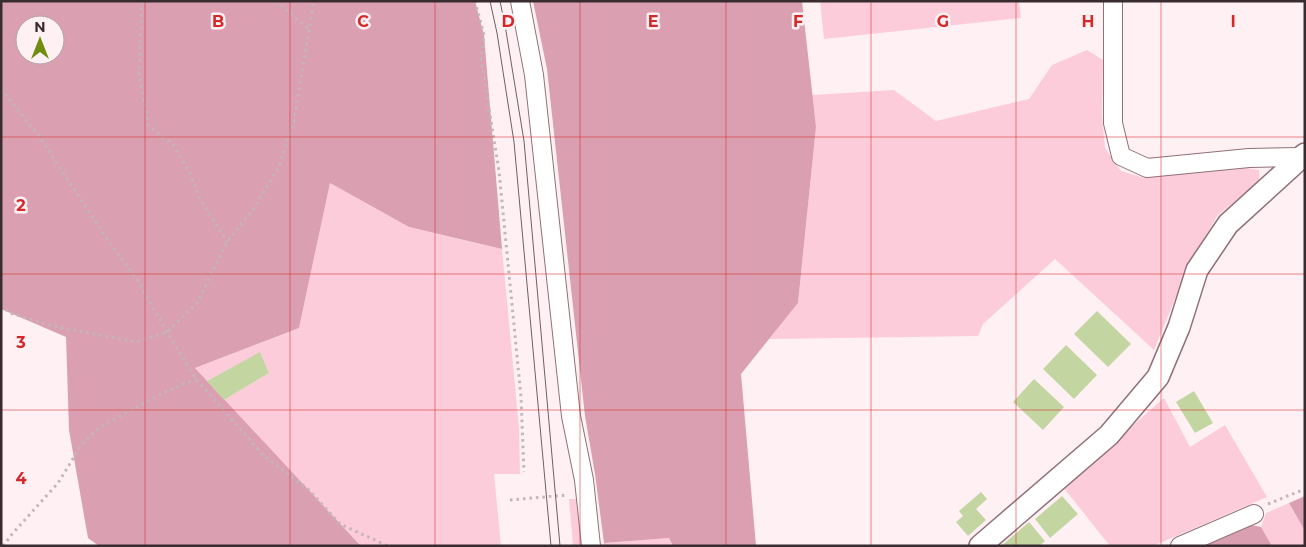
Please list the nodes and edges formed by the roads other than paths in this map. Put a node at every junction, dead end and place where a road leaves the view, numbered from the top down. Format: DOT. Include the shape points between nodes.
graph roads {
  1 [pos="520,1"];
  2 [pos="1113,1"];
  3 [pos="1303,156"];
  4 [pos="1254,514"];
  5 [pos="590,546"];
  6 [pos="980,546"];
  7 [pos="1180,546"];
  1 -- 5 [label="street" via="534,75 571,416 584,480"];
  2 -- 3 [label="street" via="1113,123 1121,156 1148,168"];
  3 -- 6 [label="street" via="1228,224 1197,270 1179,327 1158,377 1109,435"];
  4 -- 7 [label="street"];
}
